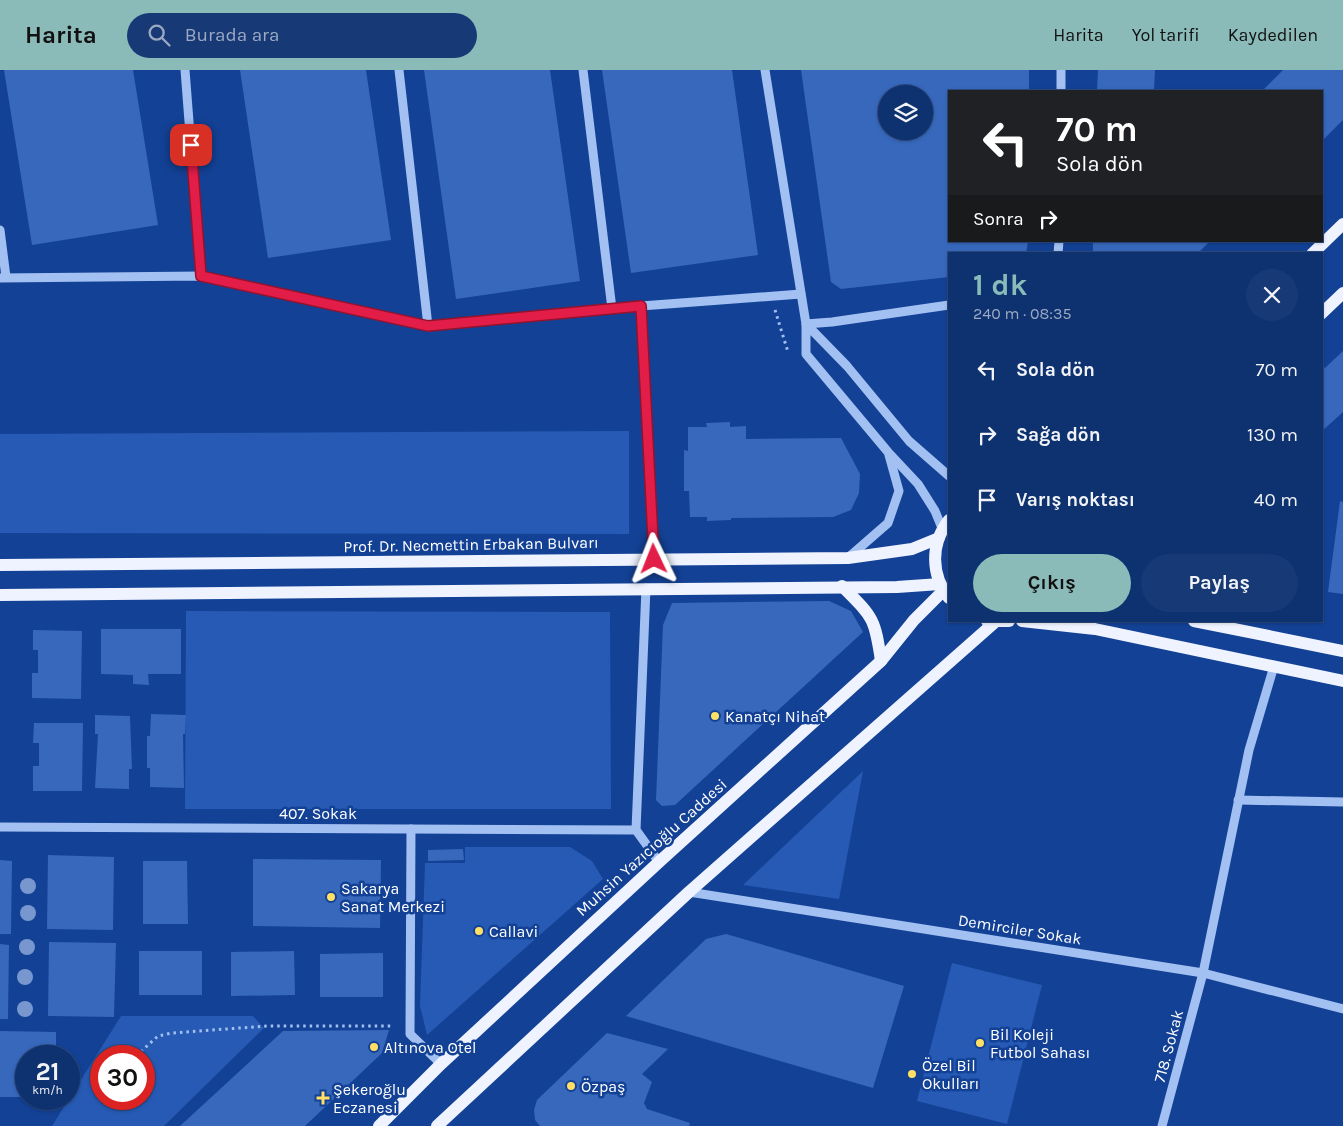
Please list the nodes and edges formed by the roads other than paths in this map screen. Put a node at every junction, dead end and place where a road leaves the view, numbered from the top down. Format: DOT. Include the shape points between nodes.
graph roads {
  1 [pos="184,70"];
  2 [pos="399,70"];
  3 [pos="583,70"];
  4 [pos="765,70"];
  5 [pos="1062,70"];
  6 [pos="1061,90"];
  7 [pos="1343,224"];
  8 [pos="0,230"];
  9 [pos="1314,252"];
  10 [pos="201,276"];
  11 [pos="3,278"];
  12 [pos="1343,293"];
  13 [pos="802,294"];
  14 [pos="948,305"];
  15 [pos="641,306"];
  16 [pos="612,309"];
  17 [pos="1323,312"];
  18 [pos="806,324"];
  19 [pos="428,326"];
  20 [pos="888,452"];
  21 [pos="948,475"];
  22 [pos="943,529"];
  23 [pos="848,558"];
  24 [pos="654,559"];
  25 [pos="0,565"];
  26 [pos="842,586"];
  27 [pos="646,588"];
  28 [pos="944,591"];
  29 [pos="0,595"];
  30 [pos="991,622"];
  31 [pos="1031,622"];
  32 [pos="1199,622"];
  33 [pos="1343,651"];
  34 [pos="881,661"];
  35 [pos="1274,666"];
  36 [pos="1343,680"];
  37 [pos="1238,800"];
  38 [pos="1343,802"];
  39 [pos="0,827"];
  40 [pos="411,829"];
  41 [pos="636,830"];
  42 [pos="659,862"];
  43 [pos="689,892"];
  44 [pos="1203,973"];
  45 [pos="1343,1009"];
  46 [pos="441,1064"];
  47 [pos="379,1126"];
  48 [pos="439,1126"];
  49 [pos="1162,1126"];
  1 -- 10 [label="street"];
  2 -- 19 [label="street"];
  3 -- 16 [label="street"];
  4 -- 13 [label="street"];
  5 -- 6 [label="street"];
  7 -- 9 [label="main road"];
  8 -- 11 [label="street"];
  10 -- 11 [label="street"];
  10 -- 19 [label="street"];
  12 -- 17 [label="main road"];
  13 -- 15 [label="street"];
  13 -- 18 [label="street"];
  14 -- 18 [label="street"];
  15 -- 16 [label="street"];
  15 -- 24 [label="street"];
  16 -- 19 [label="street"];
  18 -- 20 [label="street" via="806,354"];
  18 -- 21 [label="street" via="847,366 909,441"];
  20 -- 22 [label="street" via="918,484"];
  20 -- 23 [label="street" via="898,491 888,523"];
  22 -- 23 [label="main road, Prof. Dr. Necmettin Erbakan Bulvarı" via="912,548"];
  22 -- 28 [label="main road" via="935,548 935,570"];
  23 -- 24 [label="main road, Prof. Dr. Necmettin Erbakan Bulvarı"];
  24 -- 25 [label="main road, Prof. Dr. Necmettin Erbakan Bulvarı"];
  26 -- 27 [label="main road"];
  26 -- 28 [label="main road"];
  26 -- 34 [label="main road" via="869,612 876,629"];
  27 -- 29 [label="main road"];
  27 -- 41 [label="street"];
  28 -- 34 [label="main road, Muhsin Yazıcıoğlu Caddesi" via="914,620"];
  30 -- 43 [label="main road"];
  31 -- 35 [label="main road" via="1095,629"];
  32 -- 33 [label="main road"];
  34 -- 42 [label="main road, Muhsin Yazıcıoğlu Caddesi"];
  35 -- 36 [label="main road"];
  35 -- 37 [label="street, 718. Sokak"];
  37 -- 38 [label="street"];
  37 -- 44 [label="street, 718. Sokak"];
  39 -- 40 [label="street, 407. Sokak"];
  40 -- 41 [label="street, 407. Sokak"];
  40 -- 46 [label="street" via="410,1034"];
  41 -- 42 [label="street"];
  42 -- 46 [label="main road, Muhsin Yazıcıoğlu Caddesi"];
  43 -- 44 [label="street, Demirciler Sokak"];
  43 -- 48 [label="main road"];
  44 -- 45 [label="street, Demirciler Sokak"];
  44 -- 49 [label="street, 718. Sokak"];
  46 -- 47 [label="main road, Muhsin Yazıcıoğlu Caddesi"];
}
